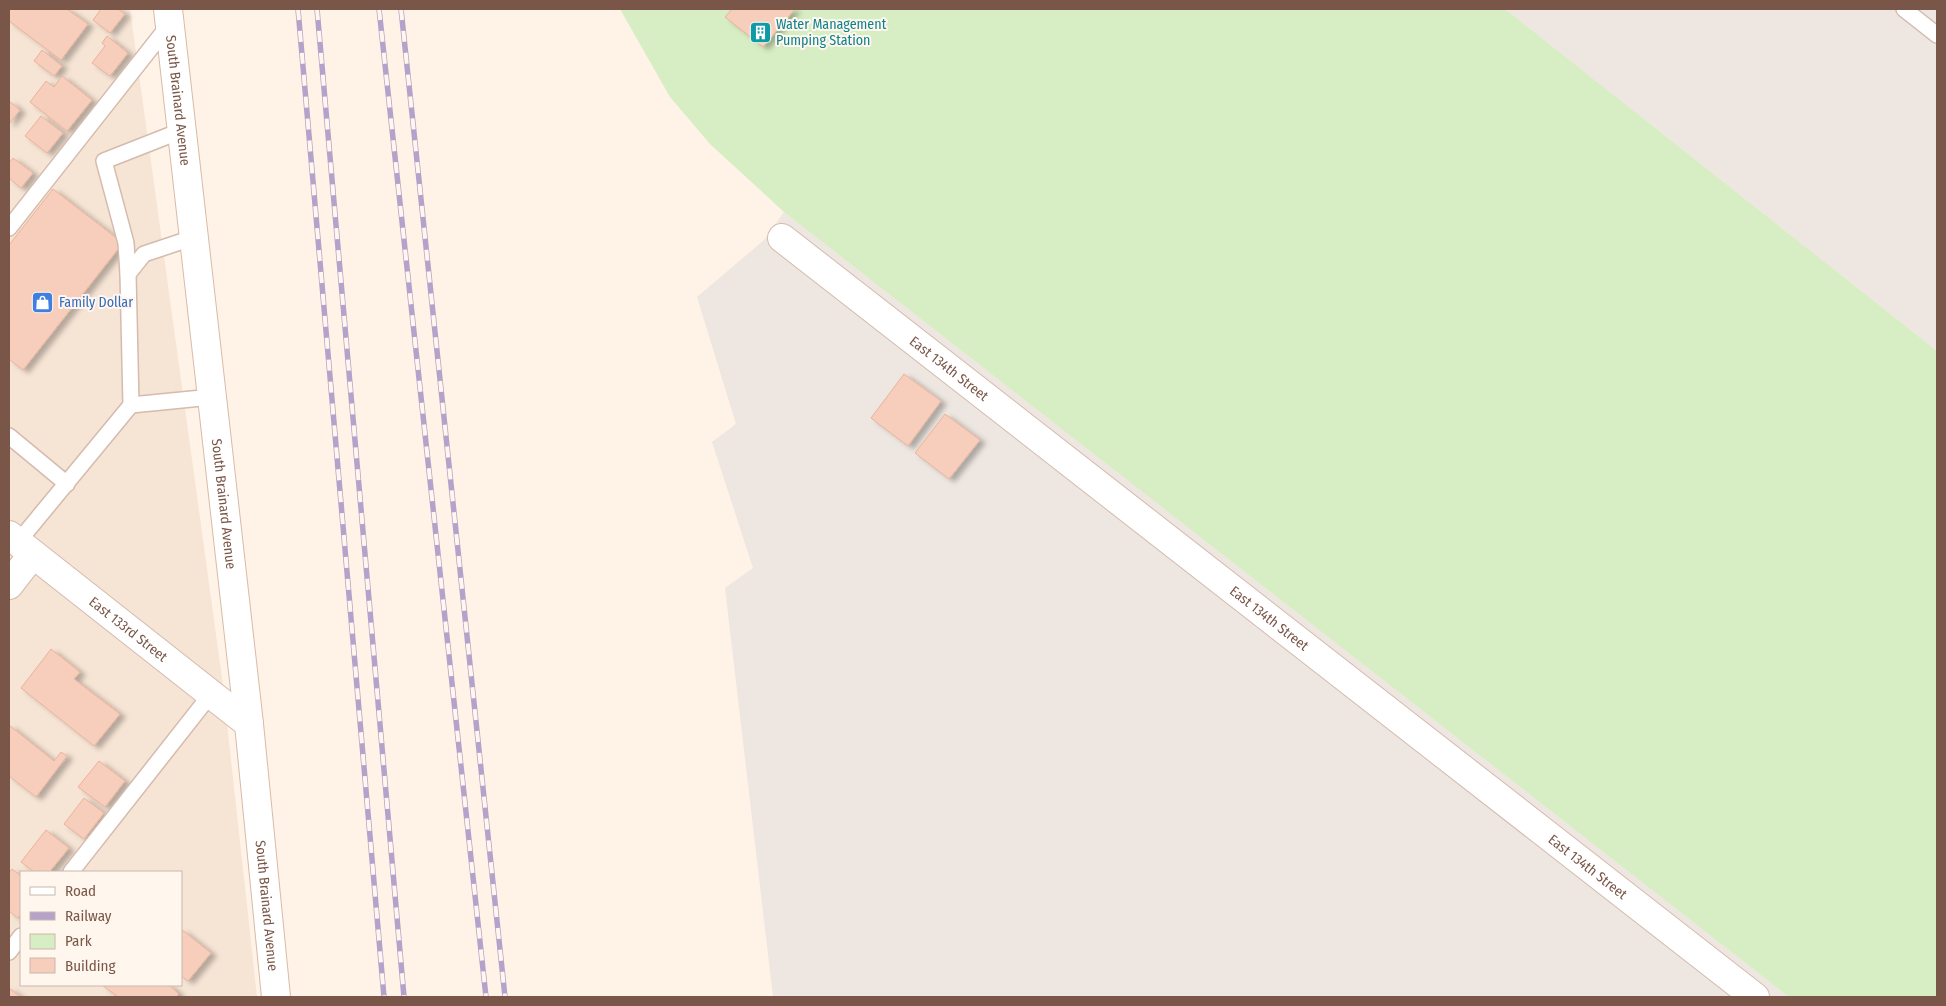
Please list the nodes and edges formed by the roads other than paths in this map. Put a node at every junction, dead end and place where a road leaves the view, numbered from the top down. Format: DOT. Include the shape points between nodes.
graph roads {
  1 [pos="1904,9"];
  2 [pos="169,16"];
  3 [pos="1937,35"];
  4 [pos="183,130"];
  5 [pos="9,228"];
  6 [pos="195,238"];
  7 [pos="782,238"];
  8 [pos="128,274"];
  9 [pos="212,397"];
  10 [pos="131,405"];
  11 [pos="9,436"];
  12 [pos="66,484"];
  13 [pos="20,544"];
  14 [pos="9,585"];
  15 [pos="211,694"];
  16 [pos="249,724"];
  17 [pos="72,871"];
  18 [pos="20,937"];
  19 [pos="9,952"];
  20 [pos="272,993"];
  21 [pos="1755,997"];
  1 -- 3 [label="lane"];
  2 -- 4 [label="street, South Brainard Avenue"];
  2 -- 5 [label="lane"];
  4 -- 6 [label="street, South Brainard Avenue"];
  4 -- 8 [label="lane" via="104,161 126,244"];
  6 -- 8 [label="lane" via="144,254"];
  6 -- 9 [label="street, South Brainard Avenue"];
  7 -- 21 [label="street, East 134th Street"];
  8 -- 10 [label="lane"];
  9 -- 10 [label="lane"];
  9 -- 16 [label="street, South Brainard Avenue"];
  10 -- 12 [label="lane"];
  11 -- 12 [label="lane"];
  12 -- 13 [label="lane"];
  13 -- 14 [label="street"];
  13 -- 15 [label="street, East 133rd Street"];
  15 -- 16 [label="street, East 133rd Street"];
  15 -- 17 [label="lane"];
  16 -- 20 [label="street, South Brainard Avenue"];
  18 -- 19 [label="lane"];
}
